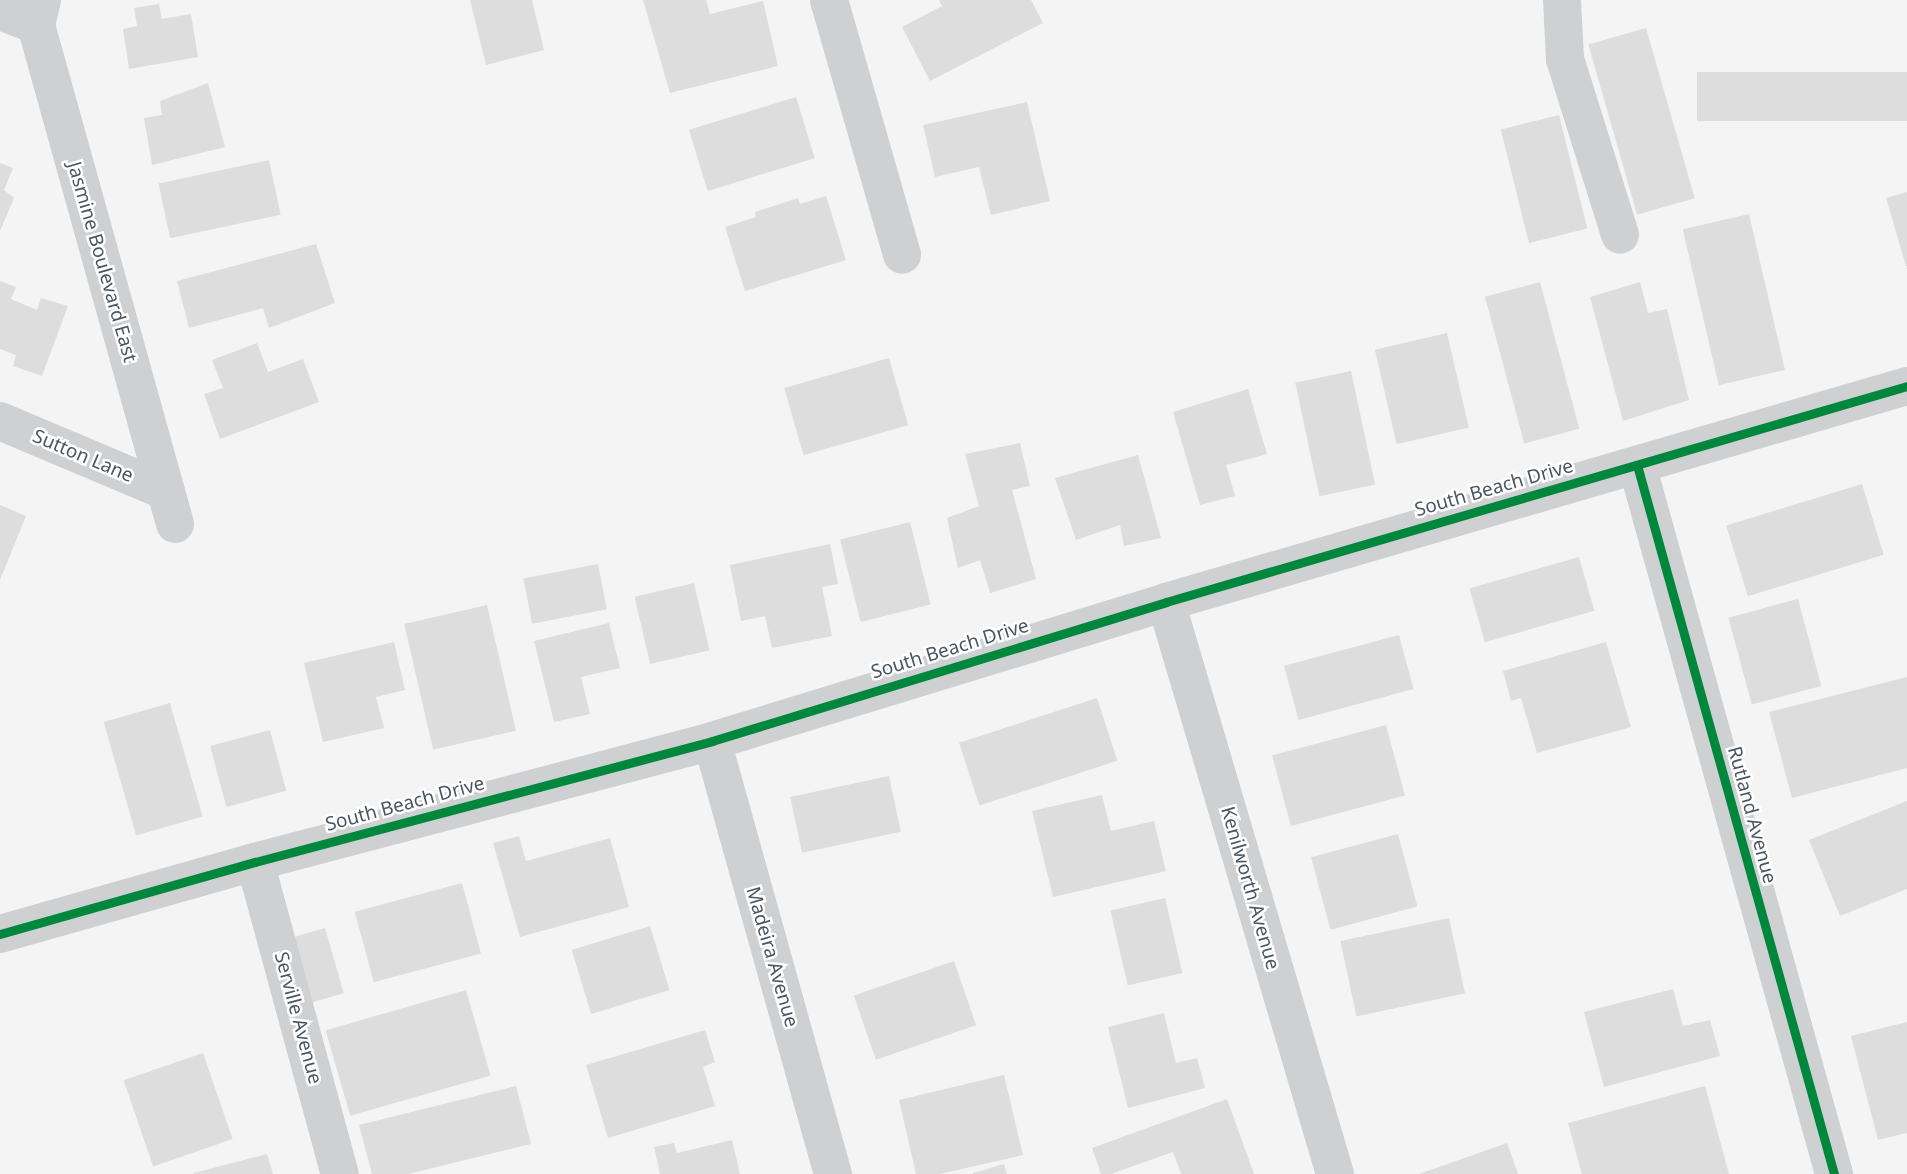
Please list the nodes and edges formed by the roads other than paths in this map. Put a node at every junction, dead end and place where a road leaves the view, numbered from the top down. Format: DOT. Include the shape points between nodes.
graph roads {
  1 [pos="828,0"];
  2 [pos="1562,0"];
  3 [pos="0,11"];
  4 [pos="39,13"];
  5 [pos="1620,234"];
  6 [pos="902,255"];
  7 [pos="1907,386"];
  8 [pos="0,421"];
  9 [pos="1637,465"];
  10 [pos="170,508"];
  11 [pos="1166,602"];
  12 [pos="712,740"];
  13 [pos="256,862"];
  14 [pos="0,934"];
  15 [pos="340,1174"];
  16 [pos="833,1174"];
  17 [pos="1335,1174"];
  18 [pos="1834,1174"];
  1 -- 6 [label="street"];
  2 -- 5 [label="street" via="1565,59"];
  3 -- 4 [label="street"];
  4 -- 10 [label="street, Jasmine Boulevard East"];
  7 -- 9 [label="street, South Beach Drive"];
  8 -- 10 [label="street, Sutton Lane"];
  9 -- 11 [label="street, South Beach Drive"];
  9 -- 18 [label="street, Rutland Avenue"];
  11 -- 12 [label="street, South Beach Drive"];
  11 -- 17 [label="street, Kenilworth Avenue"];
  12 -- 13 [label="street, South Beach Drive"];
  12 -- 16 [label="street, Madeira Avenue"];
  13 -- 14 [label="street, South Beach Drive"];
  13 -- 15 [label="street, Serville Avenue"];
}
